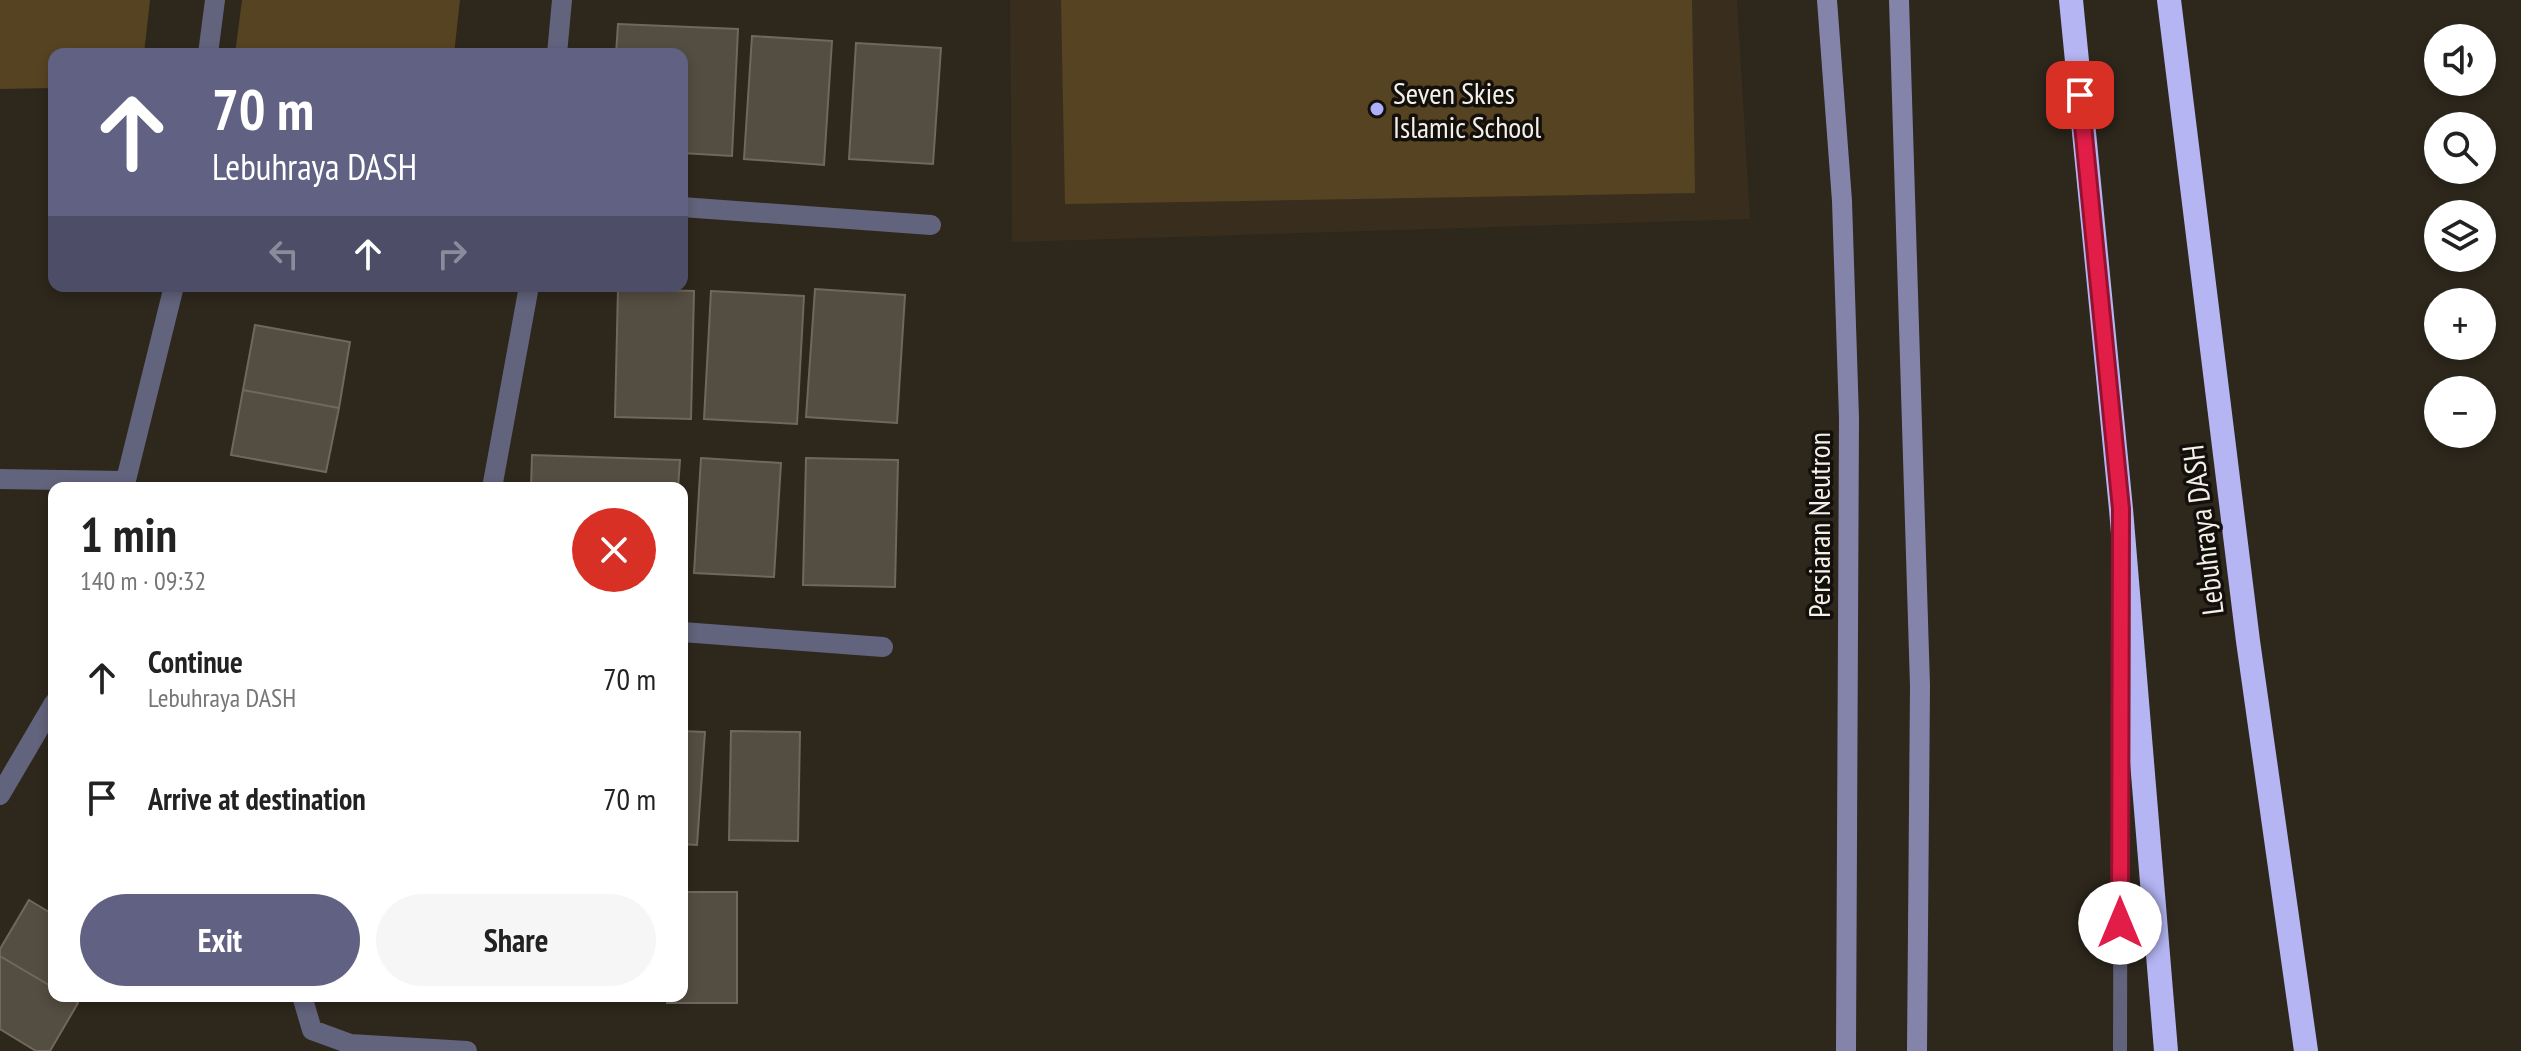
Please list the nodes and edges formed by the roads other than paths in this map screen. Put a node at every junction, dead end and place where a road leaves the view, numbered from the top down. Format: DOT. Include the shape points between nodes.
graph roads {
  1 [pos="215,0"];
  2 [pos="562,0"];
  3 [pos="1827,0"];
  4 [pos="1899,0"];
  5 [pos="2071,0"];
  6 [pos="2169,0"];
  7 [pos="209,48"];
  8 [pos="558,48"];
  9 [pos="688,207"];
  10 [pos="931,225"];
  11 [pos="173,292"];
  12 [pos="528,292"];
  13 [pos="0,479"];
  14 [pos="75,482"];
  15 [pos="125,482"];
  16 [pos="493,482"];
  17 [pos="2121,509"];
  18 [pos="688,632"];
  19 [pos="883,647"];
  20 [pos="48,713"];
  21 [pos="0,795"];
  22 [pos="304,1002"];
  23 [pos="467,1051"];
  24 [pos="1846,1051"];
  25 [pos="1917,1051"];
  26 [pos="2120,1051"];
  27 [pos="2166,1051"];
  28 [pos="2306,1051"];
  1 -- 7 [label="street"];
  2 -- 8 [label="street"];
  3 -- 24 [label="street, Persiaran Neutron" via="1842,201 1849,418"];
  4 -- 25 [label="street" via="1920,686"];
  5 -- 17 [label="highway"];
  6 -- 28 [label="highway, Lebuhraya DASH" via="2248,641"];
  9 -- 10 [label="street"];
  11 -- 15 [label="street"];
  12 -- 16 [label="street"];
  13 -- 14 [label="street"];
  17 -- 26 [label="lane"];
  17 -- 27 [label="highway"];
  18 -- 19 [label="street"];
  20 -- 21 [label="street"];
  22 -- 23 [label="street" via="312,1030 350,1044"];
}
